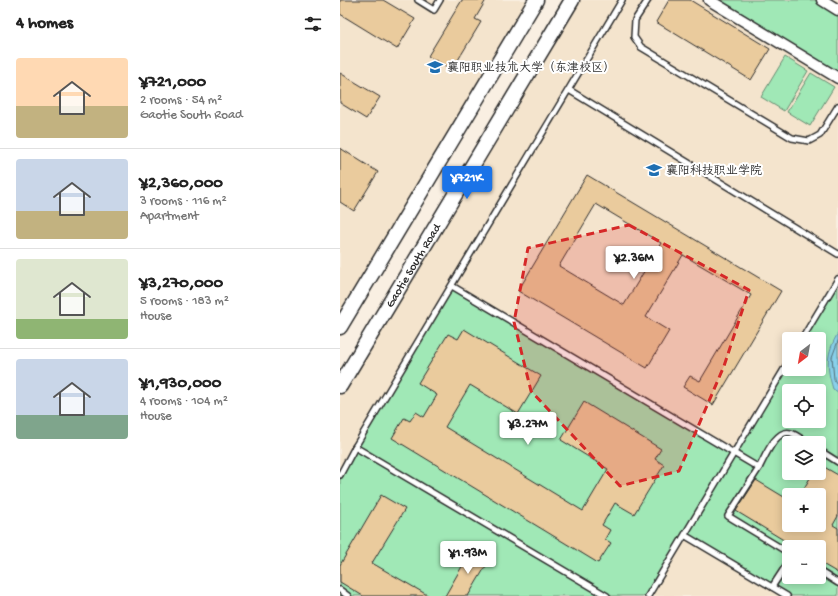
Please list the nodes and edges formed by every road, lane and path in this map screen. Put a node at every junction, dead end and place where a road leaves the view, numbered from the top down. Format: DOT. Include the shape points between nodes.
graph roads {
  1 [pos="418,0"];
  2 [pos="440,0"];
  3 [pos="536,0"];
  4 [pos="572,0"];
  5 [pos="622,0"];
  6 [pos="648,0"];
  7 [pos="709,0"];
  8 [pos="822,0"];
  9 [pos="838,10"];
  10 [pos="838,78"];
  11 [pos="569,90"];
  12 [pos="838,106"];
  13 [pos="838,254"];
  14 [pos="838,279"];
  15 [pos="452,286"];
  16 [pos="340,327"];
  17 [pos="806,332"];
  18 [pos="782,373"];
  19 [pos="340,386"];
  20 [pos="797,436"];
  21 [pos="355,447"];
  22 [pos="734,452"];
  23 [pos="826,454"];
  24 [pos="838,462"];
  25 [pos="759,468"];
  26 [pos="340,474"];
  27 [pos="686,536"];
  28 [pos="782,549"];
  29 [pos="782,572"];
  30 [pos="826,576"];
  31 [pos="838,583"];
  32 [pos="772,587"];
  33 [pos="340,590"];
  34 [pos="604,595"];
  35 [pos="348,596"];
  36 [pos="648,596"];
  37 [pos="787,596"];
  1 -- 2 [label="lane" via="434,10"];
  3 -- 16 [label="main road"];
  4 -- 19 [label="main road, Gaotie South Road"];
  5 -- 11 [label="lane"];
  6 -- 12 [label="lane" via="635,20 634,37 641,47 792,138 809,141 820,135"];
  7 -- 10 [label="street"];
  8 -- 9 [label="street"];
  11 -- 13 [label="lane"];
  11 -- 15 [label="lane"];
  14 -- 17 [label="lane"];
  15 -- 21 [label="lane"];
  15 -- 22 [label="lane"];
  18 -- 22 [label="lane"];
  20 -- 25 [label="lane" via="785,432 776,438"];
  21 -- 26 [label="lane"];
  21 -- 34 [label="lane"];
  22 -- 25 [label="lane"];
  22 -- 27 [label="lane"];
  23 -- 24 [label="lane"];
  25 -- 28 [label="lane" via="728,516"];
  27 -- 32 [label="lane"];
  27 -- 36 [label="lane"];
  29 -- 32 [label="lane"];
  30 -- 31 [label="lane"];
  32 -- 37 [label="lane"];
  33 -- 35 [label="lane"];
}
